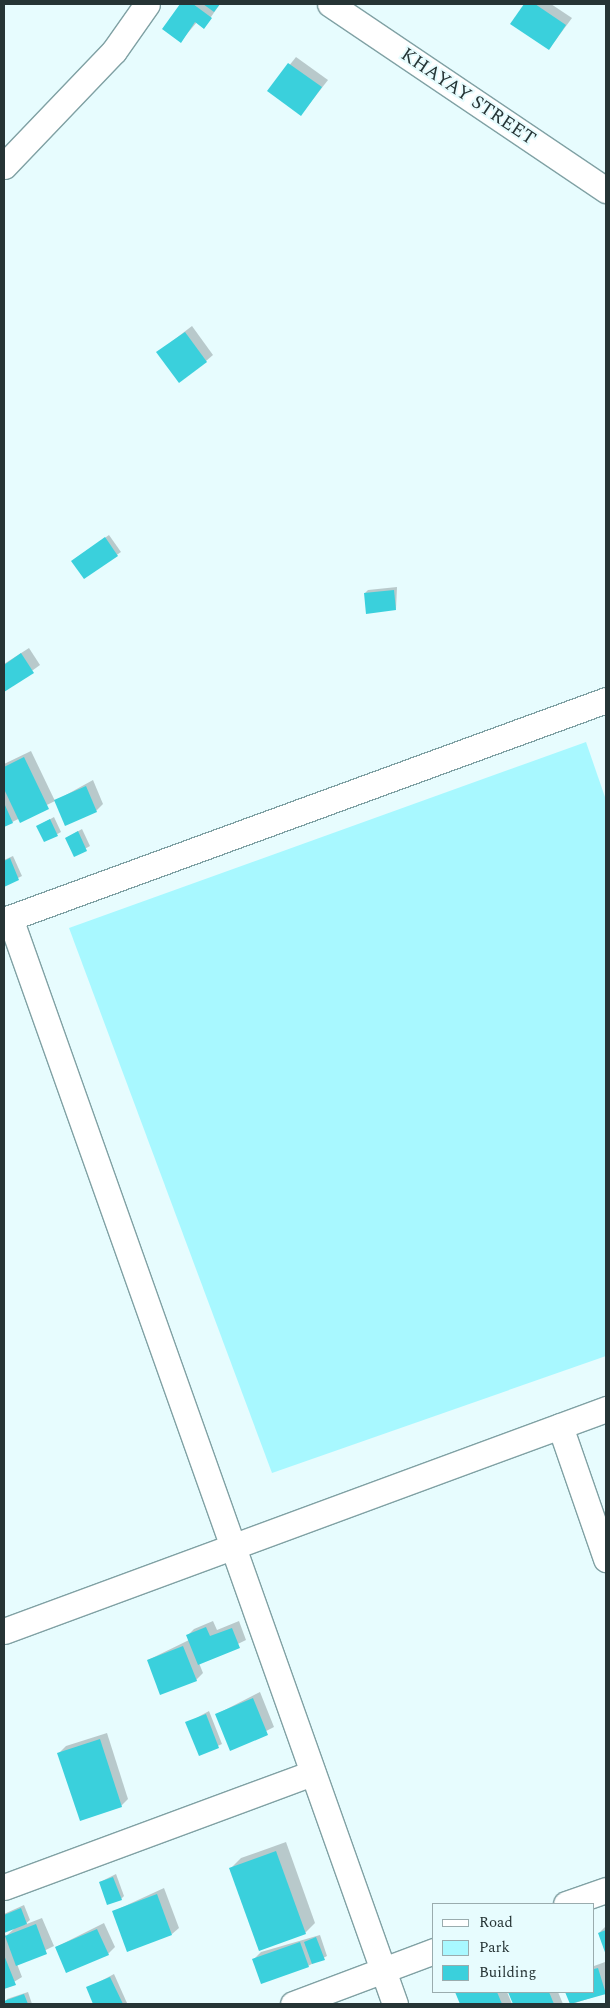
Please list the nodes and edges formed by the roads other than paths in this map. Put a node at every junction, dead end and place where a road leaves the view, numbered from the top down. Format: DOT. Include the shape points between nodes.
graph roads {
  1 [pos="147,4"];
  2 [pos="330,4"];
  3 [pos="4,166"];
  4 [pos="606,190"];
  5 [pos="606,700"];
  6 [pos="7,919"];
  7 [pos="606,1410"];
  8 [pos="560,1426"];
  9 [pos="233,1550"];
  10 [pos="606,1559"];
  11 [pos="4,1632"];
  12 [pos="313,1773"];
  13 [pos="4,1887"];
  14 [pos="606,1890"];
  15 [pos="569,1903"];
  16 [pos="432,1952"];
  17 [pos="382,1970"];
  18 [pos="293,2004"];
  19 [pos="395,2004"];
  1 -- 3 [label="street" via="114,51"];
  2 -- 4 [label="street, KHAYAY STREET"];
  5 -- 6 [label="street"];
  6 -- 9 [label="street"];
  7 -- 8 [label="street"];
  8 -- 9 [label="street"];
  8 -- 10 [label="street"];
  9 -- 11 [label="street"];
  9 -- 12 [label="street"];
  12 -- 13 [label="street"];
  12 -- 17 [label="street"];
  14 -- 15 [label="street"];
  16 -- 17 [label="street"];
  17 -- 18 [label="street"];
  17 -- 19 [label="street"];
}
